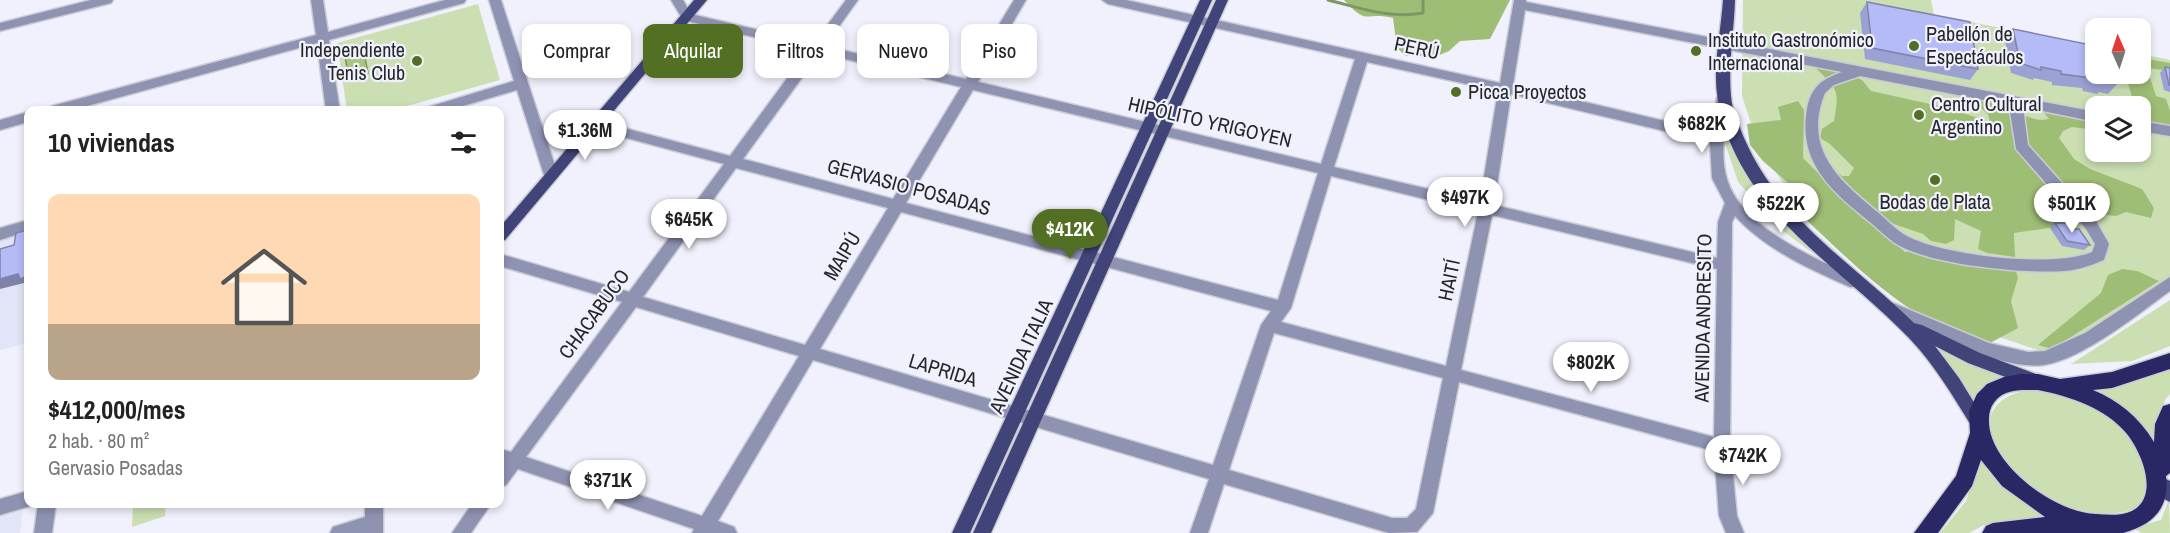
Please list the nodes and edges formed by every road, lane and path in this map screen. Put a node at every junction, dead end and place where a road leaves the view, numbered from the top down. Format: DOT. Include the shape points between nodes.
graph roads {
  1 [pos="107,0"];
  2 [pos="317,0"];
  3 [pos="460,0"];
  4 [pos="495,0"];
  5 [pos="677,0"];
  6 [pos="701,0"];
  7 [pos="852,0"];
  8 [pos="1020,0"];
  9 [pos="1108,0"];
  10 [pos="1206,0"];
  11 [pos="1222,0"];
  12 [pos="1729,0"];
  13 [pos="1519,3"];
  14 [pos="687,16"];
  15 [pos="1204,21"];
  16 [pos="834,24"];
  17 [pos="0,27"];
  18 [pos="755,33"];
  19 [pos="323,39"];
  20 [pos="1727,45"];
  21 [pos="845,55"];
  22 [pos="1362,56"];
  23 [pos="1793,58"];
  24 [pos="1859,71"];
  25 [pos="795,78"];
  26 [pos="521,84"];
  27 [pos="969,84"];
  28 [pos="1824,84"];
  29 [pos="1504,88"];
  30 [pos="1724,97"];
  31 [pos="2015,101"];
  32 [pos="71,106"];
  33 [pos="332,106"];
  34 [pos="447,106"];
  35 [pos="2085,115"];
  36 [pos="24,118"];
  37 [pos="0,125"];
  38 [pos="594,125"];
  39 [pos="2151,128"];
  40 [pos="1157,129"];
  41 [pos="2170,131"];
  42 [pos="1716,138"];
  43 [pos="734,162"];
  44 [pos="1326,170"];
  45 [pos="551,175"];
  46 [pos="1732,203"];
  47 [pos="897,205"];
  48 [pos="1485,208"];
  49 [pos="24,227"];
  50 [pos="504,231"];
  51 [pos="0,234"];
  52 [pos="1090,256"];
  53 [pos="504,261"];
  54 [pos="1106,261"];
  55 [pos="1724,265"];
  56 [pos="1855,283"];
  57 [pos="2170,283"];
  58 [pos="632,300"];
  59 [pos="1881,304"];
  60 [pos="1283,308"];
  61 [pos="1905,324"];
  62 [pos="1269,325"];
  63 [pos="809,352"];
  64 [pos="2170,362"];
  65 [pos="1451,372"];
  66 [pos="2037,382"];
  67 [pos="2060,386"];
  68 [pos="2170,412"];
  69 [pos="1017,414"];
  70 [pos="1035,419"];
  71 [pos="1978,428"];
  72 [pos="1722,446"];
  73 [pos="507,458"];
  74 [pos="1218,475"];
  75 [pos="2165,483"];
  76 [pos="24,500"];
  77 [pos="0,507"];
  78 [pos="46,508"];
  79 [pos="479,508"];
  80 [pos="374,520"];
  81 [pos="2092,524"];
  82 [pos="1411,526"];
  83 [pos="703,529"];
  84 [pos="2121,530"];
  85 [pos="43,533"];
  86 [pos="339,533"];
  87 [pos="460,533"];
  88 [pos="728,533"];
  89 [pos="961,533"];
  90 [pos="982,533"];
  91 [pos="1198,533"];
  92 [pos="1735,533"];
  93 [pos="1925,533"];
  94 [pos="1993,533"];
  1 -- 17 [label="street"];
  2 -- 19 [label="street"];
  3 -- 19 [label="street"];
  4 -- 26 [label="street"];
  5 -- 14 [label="street"];
  6 -- 14 [label="main road"];
  7 -- 16 [label="street, CHACABUCO"];
  8 -- 27 [label="street, MAIPÚ"];
  9 -- 15 [label="street, PERÚ"];
  10 -- 15 [label="main road, AVENIDA ITALIA"];
  11 -- 15 [label="main road, AVENIDA ITALIA"];
  12 -- 20 [label="main road"];
  13 -- 20 [label="street"];
  13 -- 29 [label="street, HAITÍ"];
  14 -- 18 [label="street, HIPÓLITO YRIGOYEN"];
  14 -- 38 [label="main road"];
  15 -- 22 [label="street, PERÚ"];
  15 -- 40 [label="main road, AVENIDA ITALIA"];
  19 -- 32 [label="street"];
  19 -- 33 [label="street"];
  20 -- 23 [label="street"];
  20 -- 30 [label="main road"];
  21 -- 27 [label="street, HIPÓLITO YRIGOYEN"];
  22 -- 29 [label="street, PERÚ"];
  22 -- 44 [label="street"];
  23 -- 24 [label="street"];
  23 -- 28 [label="street"];
  24 -- 28 [label="street"];
  24 -- 31 [label="street"];
  25 -- 43 [label="street, CHACABUCO"];
  26 -- 34 [label="street"];
  26 -- 45 [label="street"];
  27 -- 40 [label="street, HIPÓLITO YRIGOYEN"];
  27 -- 47 [label="street, MAIPÚ"];
  28 -- 31 [label="street" via="1816,96 1810,125 1812,149 1826,174 1849,198 1907,243 1950,254 2029,264 2062,266 2099,256 2102,244 2091,225 2021,146"];
  29 -- 42 [label="street, PERÚ"];
  29 -- 48 [label="street, HAITÍ"];
  30 -- 42 [label="street"];
  30 -- 56 [label="main road" via="1739,144 1768,194 1788,219"];
  31 -- 35 [label="street"];
  36 -- 37 [label="street"];
  38 -- 43 [label="street, GERVASIO POSADAS"];
  38 -- 45 [label="main road"];
  39 -- 41 [label="street"];
  40 -- 44 [label="street, HIPÓLITO YRIGOYEN"];
  40 -- 52 [label="main road, AVENIDA ITALIA"];
  40 -- 54 [label="main road, AVENIDA ITALIA"];
  42 -- 46 [label="street" via="1722,187"];
  43 -- 47 [label="street, GERVASIO POSADAS"];
  43 -- 58 [label="street, CHACABUCO"];
  44 -- 48 [label="street, HIPÓLITO YRIGOYEN"];
  44 -- 60 [label="street"];
  45 -- 50 [label="main road"];
  46 -- 55 [label="street, AVENIDA ANDRESITO" via="1725,222"];
  46 -- 56 [label="street" via="1771,238 1809,262"];
  47 -- 52 [label="street, GERVASIO POSADAS"];
  47 -- 63 [label="street, MAIPÚ"];
  48 -- 55 [label="street, HIPÓLITO YRIGOYEN"];
  48 -- 65 [label="street, HAITÍ"];
  49 -- 51 [label="street"];
  52 -- 54 [label="street, GERVASIO POSADAS"];
  52 -- 69 [label="main road, AVENIDA ITALIA"];
  53 -- 58 [label="street, LAPRIDA"];
  54 -- 60 [label="street, GERVASIO POSADAS"];
  54 -- 70 [label="main road, AVENIDA ITALIA"];
  55 -- 72 [label="street, AVENIDA ANDRESITO"];
  56 -- 59 [label="main road"];
  57 -- 59 [label="street" via="2079,343 2046,358 1984,348"];
  58 -- 63 [label="street, LAPRIDA"];
  58 -- 73 [label="street, CHACABUCO"];
  59 -- 61 [label="main road"];
  60 -- 62 [label="street"];
  61 -- 66 [label="main road" via="1974,358"];
  61 -- 71 [label="main road" via="1947,370"];
  62 -- 65 [label="street"];
  62 -- 74 [label="street"];
  63 -- 69 [label="street, LAPRIDA"];
  63 -- 83 [label="street, MAIPÚ"];
  64 -- 67 [label="highway" via="2112,380"];
  65 -- 72 [label="street"];
  65 -- 82 [label="street, HAITÍ" via="1424,513"];
  66 -- 67 [label="highway"];
  66 -- 71 [label="highway" via="2013,383 1994,390 1982,404"];
  67 -- 75 [label="highway" via="2086,395 2134,428 2151,449"];
  68 -- 75 [label="highway" via="2165,424"];
  69 -- 70 [label="street, LAPRIDA"];
  69 -- 89 [label="main road, AVENIDA ITALIA"];
  70 -- 74 [label="street, LAPRIDA"];
  70 -- 90 [label="main road, AVENIDA ITALIA"];
  71 -- 81 [label="highway" via="1989,457 2008,479 2062,515"];
  71 -- 93 [label="highway" via="1965,480"];
  72 -- 92 [label="street, AVENIDA ANDRESITO" via="1728,516"];
  73 -- 83 [label="street"];
  74 -- 82 [label="street, LAPRIDA" via="1392,526"];
  74 -- 91 [label="street"];
  75 -- 84 [label="highway" via="2161,502 2151,515"];
  76 -- 77 [label="street"];
  78 -- 85 [label="street"];
  79 -- 87 [label="street"];
  80 -- 86 [label="street"];
  81 -- 84 [label="highway"];
  81 -- 94 [label="highway"];
  83 -- 88 [label="street"];
}
